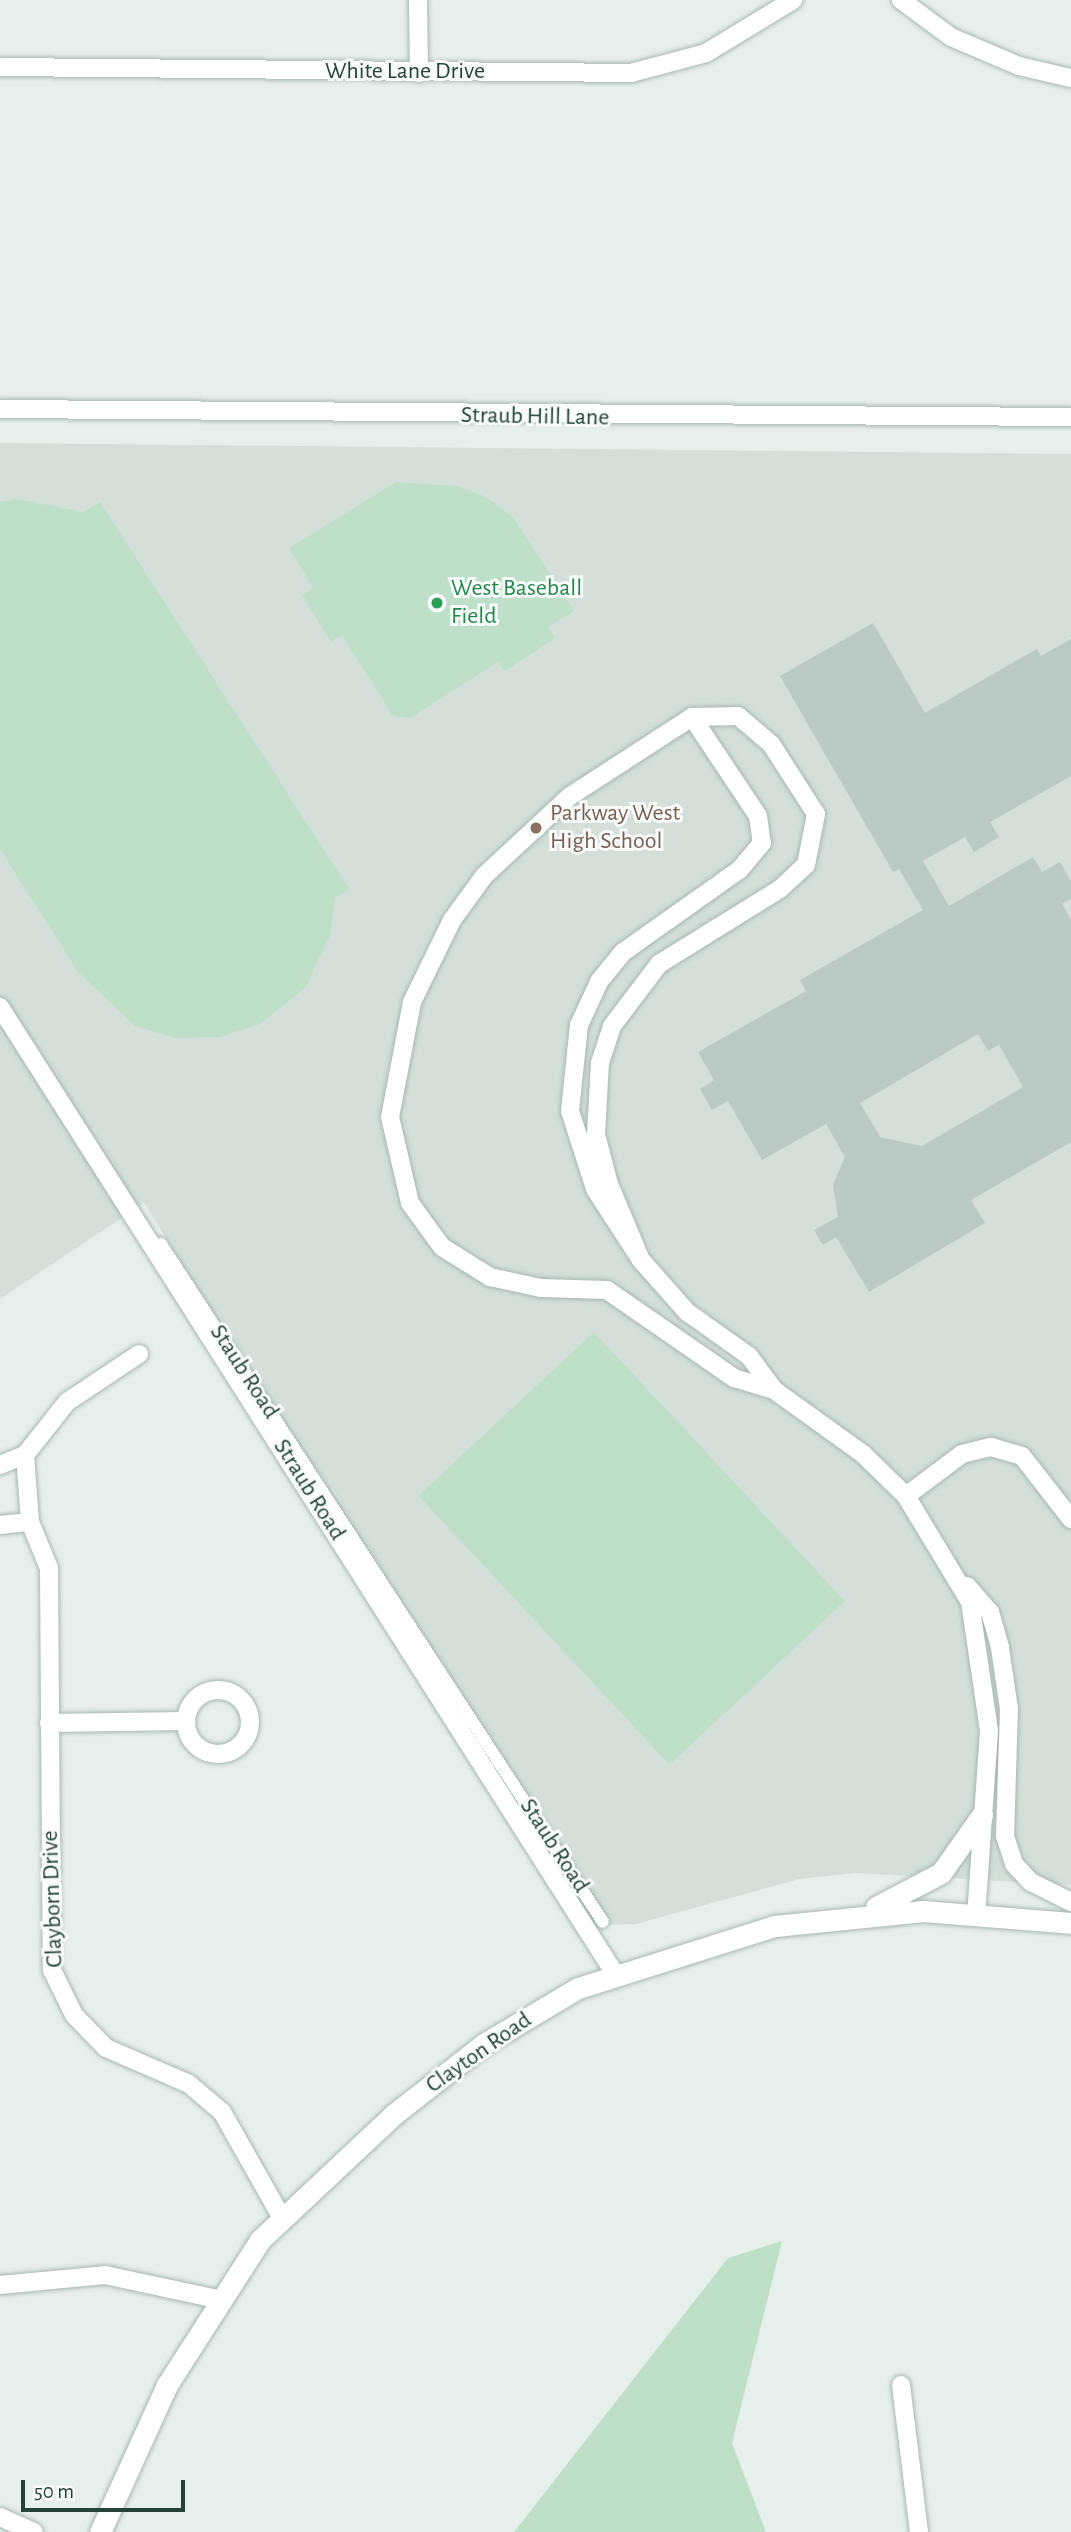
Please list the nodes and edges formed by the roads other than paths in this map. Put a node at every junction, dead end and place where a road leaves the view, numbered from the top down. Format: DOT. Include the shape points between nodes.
graph roads {
  1 [pos="418,0"];
  2 [pos="793,0"];
  3 [pos="901,0"];
  4 [pos="0,67"];
  5 [pos="419,72"];
  6 [pos="1071,78"];
  7 [pos="0,409"];
  8 [pos="1071,417"];
  9 [pos="692,717"];
  10 [pos="0,997"];
  11 [pos="0,1007"];
  12 [pos="641,1260"];
  13 [pos="139,1354"];
  14 [pos="774,1390"];
  15 [pos="25,1455"];
  16 [pos="0,1465"];
  17 [pos="906,1496"];
  18 [pos="1071,1519"];
  19 [pos="30,1522"];
  20 [pos="0,1525"];
  21 [pos="955,1574"];
  22 [pos="186,1721"];
  23 [pos="49,1723"];
  24 [pos="982,1815"];
  25 [pos="1071,1902"];
  26 [pos="857,1914"];
  27 [pos="976,1915"];
  28 [pos="603,1922"];
  29 [pos="1071,1923"];
  30 [pos="615,1974"];
  31 [pos="282,2218"];
  32 [pos="0,2285"];
  33 [pos="222,2300"];
  34 [pos="901,2385"];
  35 [pos="0,2517"];
  36 [pos="34,2532"];
  37 [pos="100,2532"];
  38 [pos="919,2532"];
  1 -- 5 [label="street"];
  2 -- 5 [label="street, White Lane Drive" via="706,54 631,72"];
  3 -- 6 [label="street" via="951,37 1019,66"];
  4 -- 5 [label="street, White Lane Drive"];
  7 -- 8 [label="street, Straub Hill Lane"];
  9 -- 12 [label="street" via="758,816 762,844 739,870 623,952 590,998 570,1074 570,1111 595,1189"];
  9 -- 12 [label="street" via="738,716 771,744 816,814 806,865 780,889 659,964 612,1026 600,1063 596,1133 609,1184"];
  9 -- 14 [label="street" via="569,797 484,876 453,920 412,1002 399,1050 390,1117 394,1153 410,1203 442,1247 480,1270 541,1288 607,1290 734,1378"];
  10 -- 28 [label="street, Staub Road"];
  11 -- 30 [label="street, Straub Road"];
  12 -- 14 [label="street" via="687,1312 749,1356"];
  13 -- 15 [label="street" via="66,1402"];
  14 -- 17 [label="street" via="863,1454"];
  15 -- 16 [label="street"];
  15 -- 19 [label="street, Clayborn Drive"];
  17 -- 18 [label="street" via="962,1454 991,1447 1022,1457"];
  17 -- 21 [label="street"];
  19 -- 20 [label="street"];
  19 -- 23 [label="street, Clayborn Drive" via="49,1568"];
  21 -- 24 [label="street" via="979,1639 987,1718"];
  21 -- 25 [label="street" via="990,1612 1000,1648 1009,1709 1005,1836 1014,1864 1031,1882"];
  22 -- 23 [label="street"];
  23 -- 31 [label="street, Clayborn Drive" via="52,1970 62,1996 106,2048 188,2084 222,2112"];
  24 -- 26 [label="main road" via="941,1873"];
  24 -- 27 [label="street"];
  26 -- 27 [label="main road, Clayton Road"];
  26 -- 30 [label="main road, Clayton Road" via="725,1938"];
  27 -- 29 [label="main road, Clayton Road"];
  30 -- 31 [label="main road, Clayton Road" via="578,1987 484,2044 393,2115"];
  31 -- 33 [label="main road, Clayton Road"];
  32 -- 33 [label="street" via="105,2275"];
  33 -- 37 [label="main road, Clayton Road" via="167,2385"];
  34 -- 38 [label="street"];
  35 -- 36 [label="street"];
}
